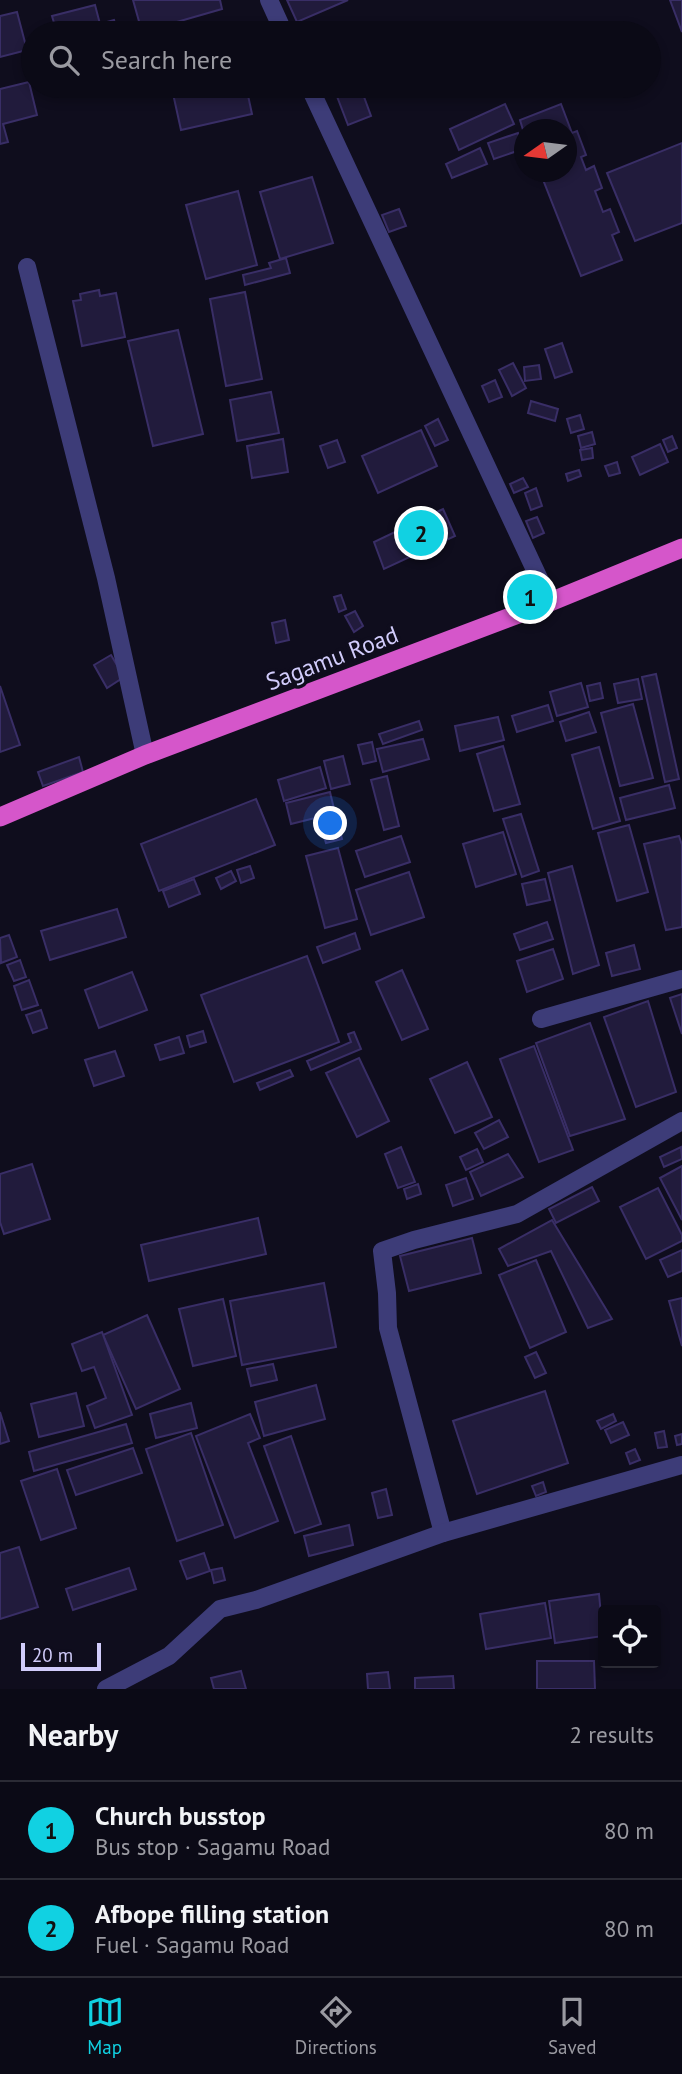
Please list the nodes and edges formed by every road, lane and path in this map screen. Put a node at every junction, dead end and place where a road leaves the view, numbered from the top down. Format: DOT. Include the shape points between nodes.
graph roads {
  1 [pos="269,0"];
  2 [pos="279,21"];
  3 [pos="315,98"];
  4 [pos="27,267"];
  5 [pos="682,548"];
  6 [pos="550,602"];
  7 [pos="145,755"];
  8 [pos="0,817"];
  9 [pos="682,979"];
  10 [pos="541,1019"];
  11 [pos="682,1121"];
  12 [pos="682,1465"];
  13 [pos="443,1533"];
  14 [pos="106,1689"];
  1 -- 2 [label="street"];
  3 -- 6 [label="street"];
  4 -- 7 [label="street" via="106,578"];
  5 -- 6 [label="highway, Sagamu Road"];
  6 -- 7 [label="highway, Sagamu Road"];
  7 -- 8 [label="highway, Sagamu Road"];
  9 -- 10 [label="street"];
  11 -- 13 [label="street" via="517,1214 382,1251 388,1328"];
  12 -- 13 [label="street"];
  13 -- 14 [label="street" via="220,1609 169,1656"];
}
